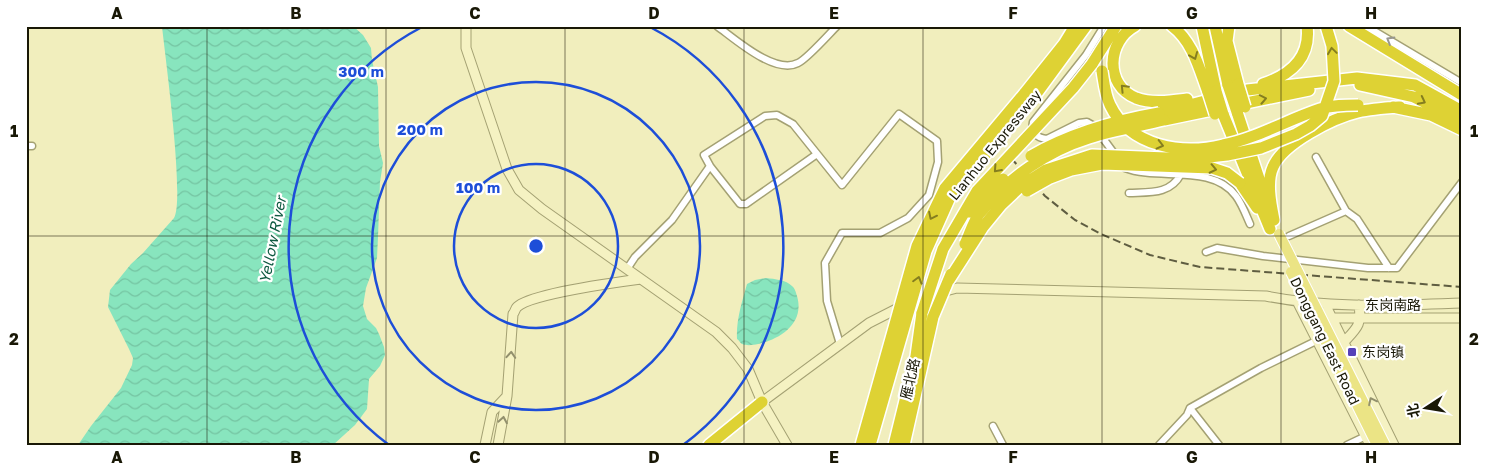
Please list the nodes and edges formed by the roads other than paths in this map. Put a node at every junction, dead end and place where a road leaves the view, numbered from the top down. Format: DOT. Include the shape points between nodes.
graph roads {
  1 [pos="466,26"];
  2 [pos="717,26"];
  3 [pos="837,26"];
  4 [pos="1075,26"];
  5 [pos="1086,26"];
  6 [pos="1104,26"];
  7 [pos="1135,26"];
  8 [pos="1172,26"];
  9 [pos="1202,26"];
  10 [pos="1215,26"];
  11 [pos="1229,26"];
  12 [pos="1307,26"];
  13 [pos="1326,26"];
  14 [pos="1349,26"];
  15 [pos="1366,26"];
  16 [pos="1114,32"];
  17 [pos="1462,84"];
  18 [pos="1238,86"];
  19 [pos="1215,93"];
  20 [pos="1462,95"];
  21 [pos="1027,97"];
  22 [pos="1358,108"];
  23 [pos="1462,111"];
  24 [pos="1161,116"];
  25 [pos="1462,121"];
  26 [pos="1462,130"];
  27 [pos="817,154"];
  28 [pos="1316,157"];
  29 [pos="710,166"];
  30 [pos="1181,174"];
  31 [pos="1462,182"];
  32 [pos="1129,193"];
  33 [pos="1346,211"];
  34 [pos="1250,224"];
  35 [pos="1277,231"];
  36 [pos="1206,252"];
  37 [pos="1389,268"];
  38 [pos="627,269"];
  39 [pos="640,279"];
  40 [pos="949,280"];
  41 [pos="930,286"];
  42 [pos="1298,303"];
  43 [pos="1462,303"];
  44 [pos="1325,304"];
  45 [pos="1360,305"];
  46 [pos="1304,312"];
  47 [pos="928,315"];
  48 [pos="1361,317"];
  49 [pos="1331,318"];
  50 [pos="1462,318"];
  51 [pos="1318,340"];
  52 [pos="1344,342"];
  53 [pos="840,344"];
  54 [pos="507,396"];
  55 [pos="763,404"];
  56 [pos="1190,408"];
  57 [pos="994,426"];
  58 [pos="1389,435"];
  59 [pos="1370,442"];
  60 [pos="485,445"];
  61 [pos="498,445"];
  62 [pos="709,445"];
  63 [pos="716,445"];
  64 [pos="787,445"];
  65 [pos="861,445"];
  66 [pos="870,445"];
  67 [pos="894,445"];
  68 [pos="904,445"];
  69 [pos="1003,445"];
  70 [pos="1159,445"];
  71 [pos="1219,445"];
  72 [pos="1347,445"];
  73 [pos="1385,445"];
  74 [pos="1394,445"];
  1 -- 38 [label="street" via="466,48 507,169 519,190"];
  2 -- 3 [label="street" via="763,58 781,66 798,63"];
  4 -- 21 [label="highway, Lianhuo Expressway"];
  5 -- 21 [label="highway, Lianhuo Expressway"];
  6 -- 30 [label="street" via="1086,55 1033,122 1033,130 1038,137 1051,139 1079,123 1087,122 1094,126 1125,168 1138,173"];
  19 -- 7 [label="highway, one-way" via="1164,101 1136,98 1128,92 1115,75 1113,55 1120,37"];
  8 -- 19 [label="highway, one-way" via="1187,41"];
  9 -- 19 [label="highway"];
  10 -- 18 [label="highway"];
  11 -- 18 [label="highway" via="1227,41"];
  12 -- 18 [label="highway" via="1308,44 1298,63 1275,80"];
  40 -- 13 [label="highway, one-way, bridge" via="1001,205 1021,186 1046,170 1092,155 1191,159 1227,155 1261,148 1310,126 1322,116 1334,81 1332,46"];
  14 -- 20 [label="highway"];
  17 -- 15 [label="street, one-way"];
  16 -- 22 [label="highway, one-way, bridge" via="1102,72 1109,104 1117,118 1136,135 1159,145 1183,149 1223,146 1320,109 1335,106"];
  16 -- 41 [label="highway, one-way, bridge" via="1074,88 977,191 943,249"];
  18 -- 19 [label="highway"];
  18 -- 23 [label="highway" via="1357,78 1416,85"];
  18 -- 35 [label="highway, Donggang East Road, bridge" via="1241,109 1247,119 1246,137"];
  19 -- 24 [label="highway"];
  19 -- 35 [label="highway, Donggang East Road, bridge" via="1238,166"];
  21 -- 65 [label="highway, Lianhuo Expressway, one-way, bridge" via="945,188 917,246"];
  66 -- 21 [label="highway, Lianhuo Expressway, one-way, bridge" via="926,251 951,195"];
  22 -- 26 [label="highway" via="1400,108 1431,115"];
  22 -- 35 [label="highway" via="1288,147 1272,168 1270,181"];
  24 -- 25 [label="highway, one-way" via="1318,88 1361,85 1414,97"];
  24 -- 40 [label="highway, bridge" via="1088,138 1027,168 979,214"];
  24 -- 41 [label="highway, bridge" via="1125,119 1072,135 1026,159 968,215"];
  27 -- 29 [label="street" via="746,204 740,204"];
  27 -- 29 [label="street" via="793,124 777,115 765,116 704,155"];
  27 -- 53 [label="street" via="842,185 900,114 937,141 938,162 929,195 908,218 880,233 842,233 825,263 827,301"];
  28 -- 33 [label="street"];
  29 -- 38 [label="street" via="672,220"];
  30 -- 32 [label="street" via="1166,190"];
  30 -- 34 [label="street" via="1220,182 1235,195"];
  31 -- 37 [label="street" via="1397,268"];
  33 -- 35 [label="street"];
  33 -- 37 [label="street" via="1357,219"];
  40 -- 35 [label="highway, one-way, bridge" via="985,231 1024,192 1071,170 1102,164 1212,168 1227,173 1240,183"];
  35 -- 59 [label="main road, Donggang East Road, bridge"];
  35 -- 73 [label="main road, Donggang East Road, bridge"];
  36 -- 37 [label="street" via="1217,248 1348,266"];
  38 -- 39 [label="street"];
  54 -- 39 [label="street, one-way" via="513,314 517,307 576,289"];
  39 -- 55 [label="street" via="716,332 732,348 748,369"];
  40 -- 47 [label="highway, bridge"];
  41 -- 47 [label="highway, bridge"];
  42 -- 44 [label="street, 东岗南路"];
  42 -- 46 [label="street"];
  42 -- 53 [label="street, 东岗南路" via="1266,296 957,288 916,299 868,323"];
  43 -- 45 [label="street, 东岗南路"];
  44 -- 45 [label="street, 东岗南路"];
  44 -- 49 [label="street"];
  45 -- 48 [label="street"];
  46 -- 49 [label="street, 东岗南路"];
  46 -- 51 [label="street"];
  47 -- 67 [label="highway, 雁北路"];
  47 -- 68 [label="highway, 雁北路"];
  48 -- 49 [label="street, 东岗南路"];
  48 -- 50 [label="street, 东岗南路"];
  48 -- 52 [label="street" via="1359,325"];
  49 -- 52 [label="street"];
  51 -- 56 [label="street"];
  51 -- 59 [label="street"];
  58 -- 52 [label="street, one-way"];
  53 -- 55 [label="street, 东岗南路" via="776,390"];
  54 -- 60 [label="street" via="492,412"];
  61 -- 54 [label="street, one-way"];
  55 -- 62 [label="highway"];
  55 -- 63 [label="highway"];
  55 -- 64 [label="street"];
  56 -- 70 [label="street"];
  56 -- 71 [label="street"];
  57 -- 69 [label="street"];
  58 -- 59 [label="street"];
  58 -- 74 [label="street"];
  59 -- 72 [label="street"];
}
